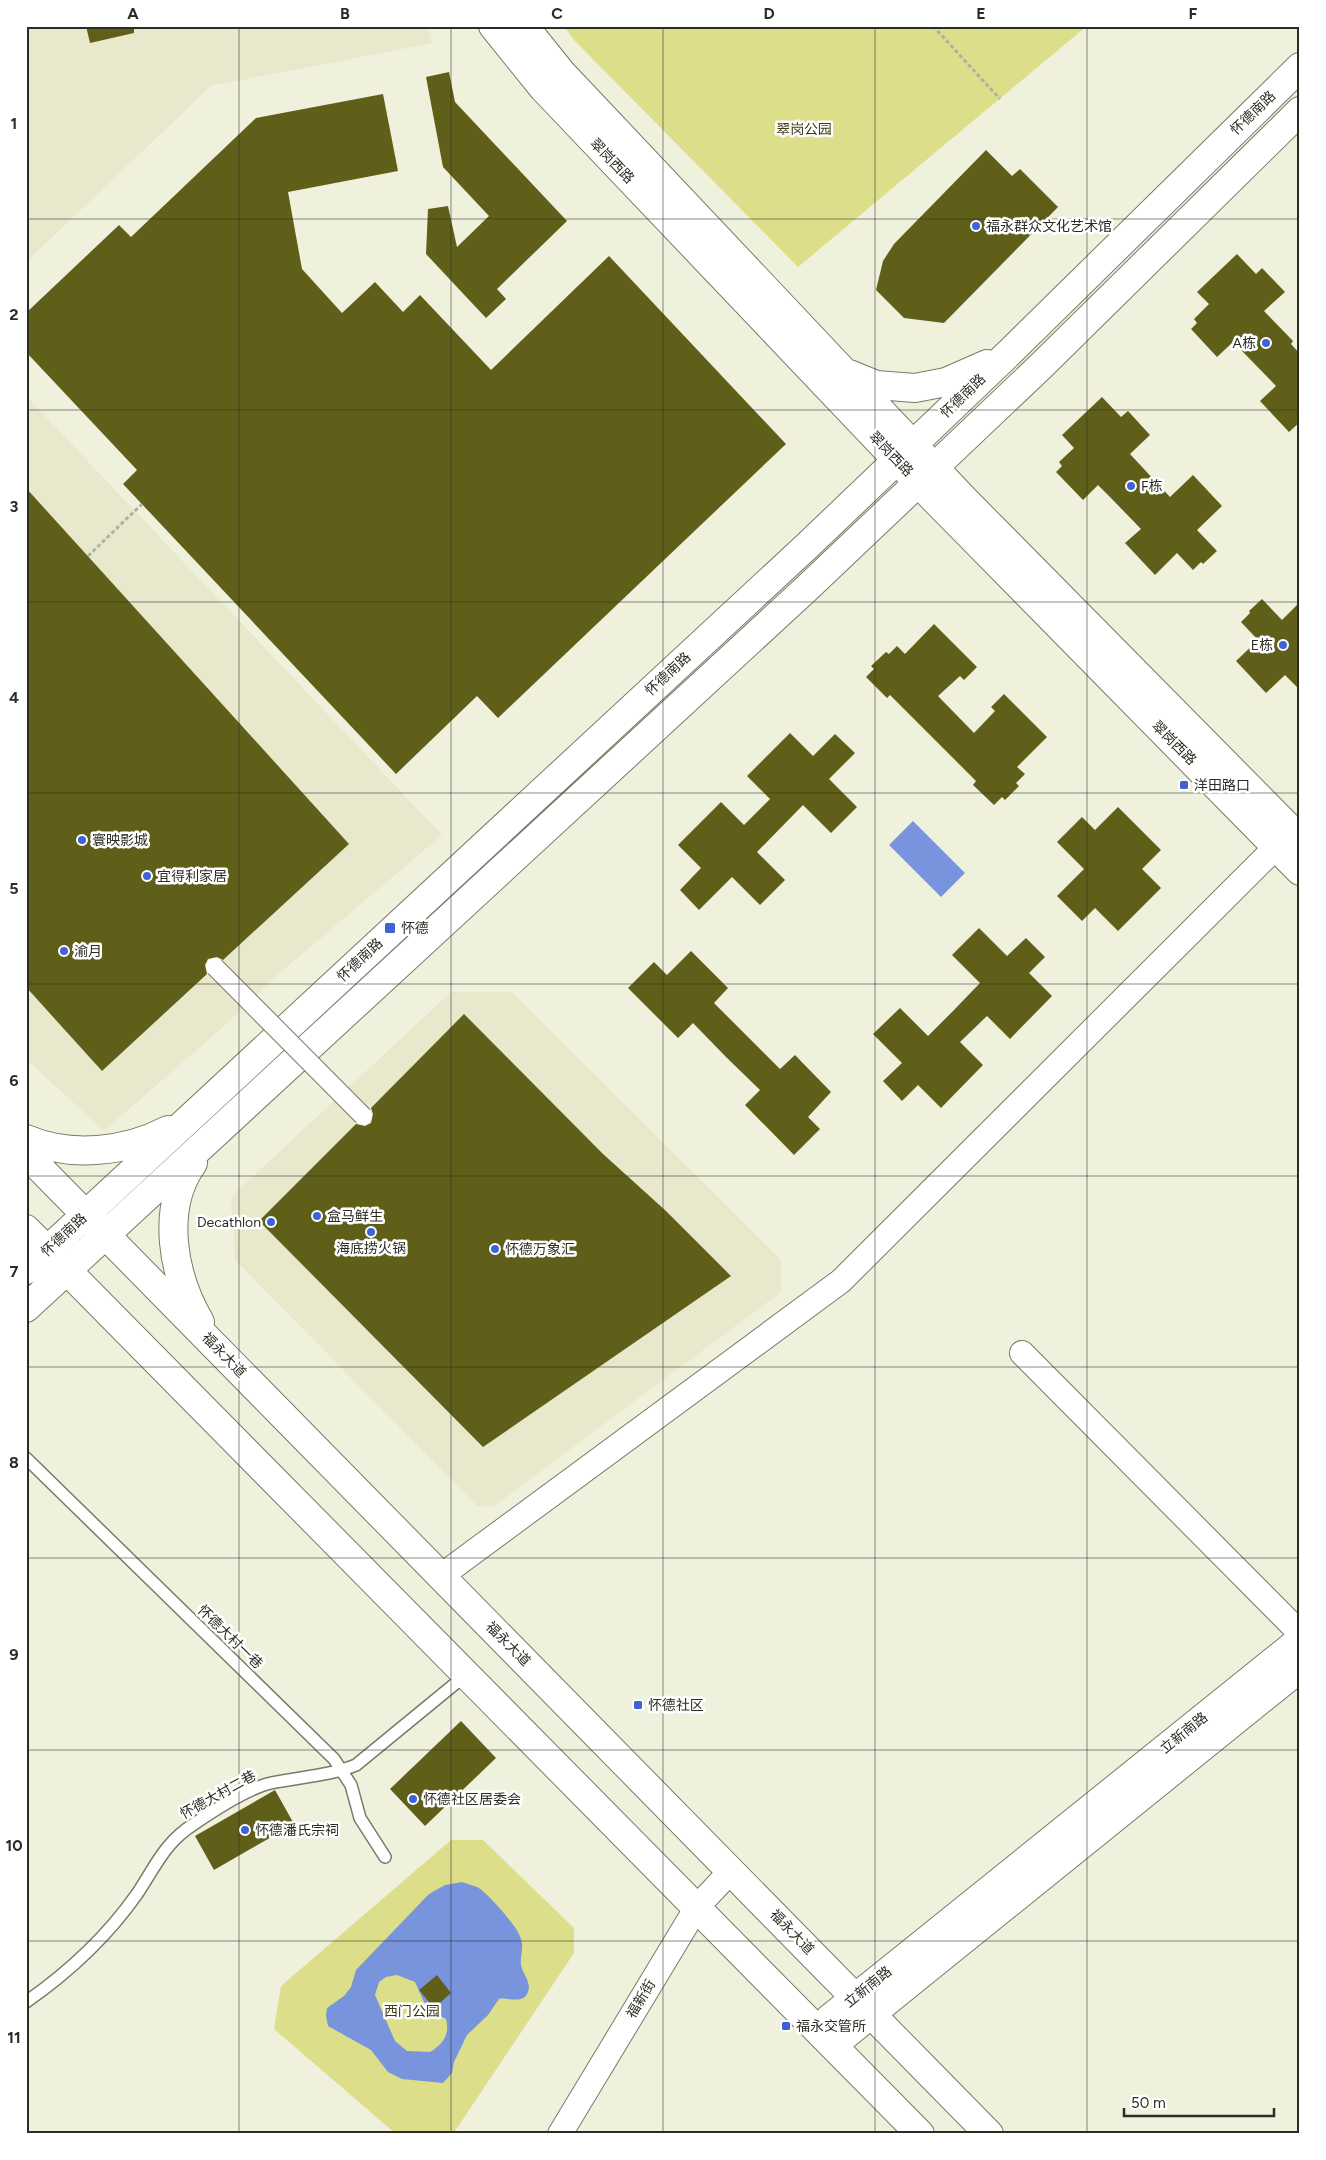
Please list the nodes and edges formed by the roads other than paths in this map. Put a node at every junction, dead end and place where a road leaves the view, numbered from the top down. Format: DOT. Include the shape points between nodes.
graph roads {
  1 [pos="493,26"];
  2 [pos="524,26"];
  3 [pos="1300,67"];
  4 [pos="1300,110"];
  5 [pos="1012,350"];
  6 [pos="845,373"];
  7 [pos="904,452"];
  8 [pos="926,475"];
  9 [pos="1288,843"];
  10 [pos="1300,871"];
  11 [pos="215,968"];
  12 [pos="363,1116"];
  13 [pos="189,1118"];
  14 [pos="26,1139"];
  15 [pos="208,1142"];
  16 [pos="26,1154"];
  17 [pos="86,1215"];
  18 [pos="26,1228"];
  19 [pos="107,1236"];
  20 [pos="47,1250"];
  21 [pos="26,1270"];
  22 [pos="67,1271"];
  23 [pos="26,1308"];
  24 [pos="215,1346"];
  25 [pos="1022,1353"];
  26 [pos="26,1458"];
  27 [pos="441,1576"];
  28 [pos="1300,1633"];
  29 [pos="1300,1640"];
  30 [pos="1300,1668"];
  31 [pos="467,1674"];
  32 [pos="343,1770"];
  33 [pos="385,1857"];
  34 [pos="731,1871"];
  35 [pos="697,1907"];
  36 [pos="26,2002"];
  37 [pos="863,2005"];
  38 [pos="824,2036"];
  39 [pos="560,2134"];
  40 [pos="920,2134"];
  41 [pos="989,2134"];
  1 -- 7 [label="main road, 翠岗西路" via="543,88"];
  2 -- 6 [label="main road, 翠岗西路" via="561,72"];
  3 -- 5 [label="main road, 怀德南路"];
  4 -- 8 [label="main road, 怀德南路"];
  5 -- 6 [label="main road" via="977,370 946,382 915,388 876,385"];
  5 -- 7 [label="main road, 怀德南路"];
  6 -- 7 [label="main road, 翠岗西路"];
  7 -- 8 [label="main road, 翠岗西路"];
  7 -- 13 [label="main road, 怀德南路" via="807,546"];
  8 -- 9 [label="main road, 翠岗西路"];
  8 -- 15 [label="main road, 怀德南路"];
  9 -- 10 [label="main road, 翠岗西路"];
  9 -- 27 [label="street" via="842,1281"];
  11 -- 12 [label="street, bridge"];
  13 -- 14 [label="main road" via="155,1137 104,1149 61,1148"];
  13 -- 17 [label="main road, 怀德南路"];
  15 -- 19 [label="main road, 怀德南路"];
  15 -- 24 [label="main road" via="186,1173 178,1196 174,1243 195,1312"];
  16 -- 17 [label="main road, 福永大道"];
  17 -- 19 [label="main road, 福永大道"];
  17 -- 20 [label="main road, 怀德南路"];
  18 -- 20 [label="main road"];
  19 -- 22 [label="main road, 怀德南路"];
  19 -- 24 [label="main road, 福永大道"];
  20 -- 21 [label="main road, 怀德南路"];
  20 -- 22 [label="main road"];
  22 -- 23 [label="main road, 怀德南路"];
  22 -- 31 [label="main road"];
  24 -- 27 [label="main road, 福永大道"];
  25 -- 28 [label="street"];
  26 -- 32 [label="lane, 怀德大村一巷"];
  27 -- 34 [label="main road, 福永大道"];
  29 -- 37 [label="main road, 立新南路"];
  30 -- 37 [label="main road, 立新南路"];
  31 -- 32 [label="lane, 怀德大村二巷" via="369,1756 356,1766"];
  31 -- 35 [label="main road"];
  32 -- 33 [label="lane, 怀德大村一巷" via="351,1785 360,1818"];
  32 -- 36 [label="lane, 怀德大村二巷" via="256,1788 193,1824 170,1842 137,1894 95,1945 61,1978"];
  34 -- 35 [label="street, 福新街"];
  34 -- 37 [label="main road, 福永大道"];
  35 -- 38 [label="main road"];
  35 -- 39 [label="street, 福新街"];
  37 -- 38 [label="main road, 立新南路" via="844,2036"];
  37 -- 41 [label="main road, 福永大道"];
  38 -- 40 [label="main road"];
}
